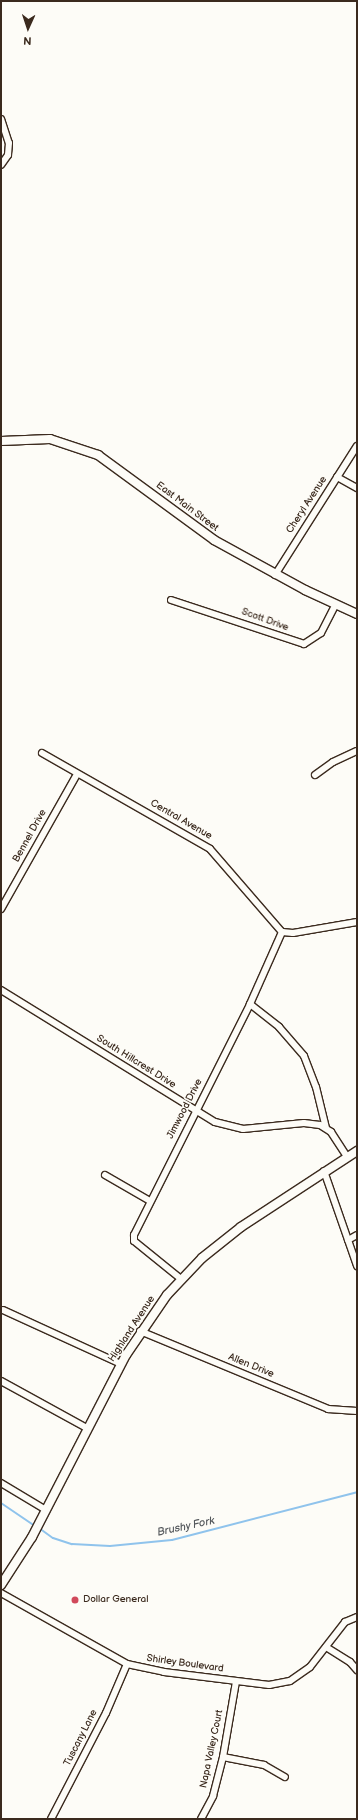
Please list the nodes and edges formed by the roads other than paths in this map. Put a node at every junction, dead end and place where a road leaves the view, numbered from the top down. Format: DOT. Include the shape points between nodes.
graph roads {
  1 [pos="1,119"];
  2 [pos="1,165"];
  3 [pos="1,440"];
  4 [pos="357,446"];
  5 [pos="337,477"];
  6 [pos="357,488"];
  7 [pos="275,574"];
  8 [pos="171,600"];
  9 [pos="335,606"];
  10 [pos="357,614"];
  11 [pos="357,751"];
  12 [pos="42,753"];
  13 [pos="77,774"];
  14 [pos="315,775"];
  15 [pos="1,909"];
  16 [pos="357,922"];
  17 [pos="282,932"];
  18 [pos="1,990"];
  19 [pos="250,1004"];
  20 [pos="195,1111"];
  21 [pos="326,1128"];
  22 [pos="357,1151"];
  23 [pos="347,1157"];
  24 [pos="324,1171"];
  25 [pos="105,1175"];
  26 [pos="150,1201"];
  27 [pos="357,1235"];
  28 [pos="348,1240"];
  29 [pos="357,1266"];
  30 [pos="181,1279"];
  31 [pos="3,1310"];
  32 [pos="140,1331"];
  33 [pos="121,1364"];
  34 [pos="1,1381"];
  35 [pos="357,1411"];
  36 [pos="87,1428"];
  37 [pos="1,1483"];
  38 [pos="46,1510"];
  39 [pos="1,1585"];
  40 [pos="1,1593"];
  41 [pos="357,1617"];
  42 [pos="326,1647"];
  43 [pos="127,1664"];
  44 [pos="357,1670"];
  45 [pos="236,1682"];
  46 [pos="223,1757"];
  47 [pos="285,1777"];
  48 [pos="51,1819"];
  49 [pos="201,1819"];
  1 -- 2 [label="street" via="9,143 8,155"];
  3 -- 7 [label="main road, East Main Street" via="50,439 98,455 201,531"];
  4 -- 5 [label="street, Cheryl Avenue"];
  5 -- 6 [label="street"];
  5 -- 7 [label="street, Cheryl Avenue"];
  7 -- 9 [label="main road, East Main Street"];
  8 -- 9 [label="street, Scott Drive" via="304,644 321,634"];
  9 -- 10 [label="main road, East Main Street"];
  11 -- 14 [label="street" via="333,762"];
  12 -- 13 [label="street, Central Avenue"];
  13 -- 15 [label="street, Bennel Drive"];
  13 -- 17 [label="street, Central Avenue" via="210,849"];
  16 -- 17 [label="street" via="293,933"];
  17 -- 19 [label="street, Jimwood Drive"];
  18 -- 20 [label="street, South Hillcrest Drive"];
  19 -- 20 [label="street, Jimwood Drive"];
  19 -- 21 [label="street" via="279,1027 304,1056 316,1087"];
  20 -- 21 [label="street, South Hillcrest Drive" via="234,1128 304,1123"];
  20 -- 26 [label="street, Jimwood Drive"];
  21 -- 23 [label="street"];
  22 -- 23 [label="main road, Highland Avenue"];
  23 -- 24 [label="main road, Highland Avenue"];
  24 -- 28 [label="street"];
  24 -- 30 [label="main road, Highland Avenue" via="241,1227"];
  25 -- 26 [label="street"];
  26 -- 30 [label="street, Jimwood Drive" via="134,1235 134,1241"];
  27 -- 28 [label="street"];
  28 -- 29 [label="street"];
  30 -- 32 [label="main road, Highland Avenue"];
  31 -- 33 [label="street"];
  32 -- 33 [label="main road, Highland Avenue"];
  32 -- 35 [label="street, Allen Drive" via="328,1409"];
  33 -- 36 [label="main road, Highland Avenue"];
  34 -- 36 [label="street"];
  36 -- 38 [label="main road, Highland Avenue"];
  37 -- 38 [label="street"];
  38 -- 39 [label="main road, Highland Avenue"];
  40 -- 43 [label="street, Shirley Boulevard"];
  41 -- 42 [label="street, Shirley Boulevard" via="345,1622"];
  42 -- 44 [label="street" via="350,1662"];
  42 -- 45 [label="street, Shirley Boulevard" via="310,1667 290,1681 269,1685"];
  43 -- 45 [label="street, Shirley Boulevard"];
  43 -- 48 [label="street, Tuscany Lane" via="106,1713"];
  45 -- 46 [label="street, Napa Valley Court"];
  46 -- 47 [label="street" via="264,1765"];
  46 -- 49 [label="street, Napa Valley Court" via="212,1796"];
}
